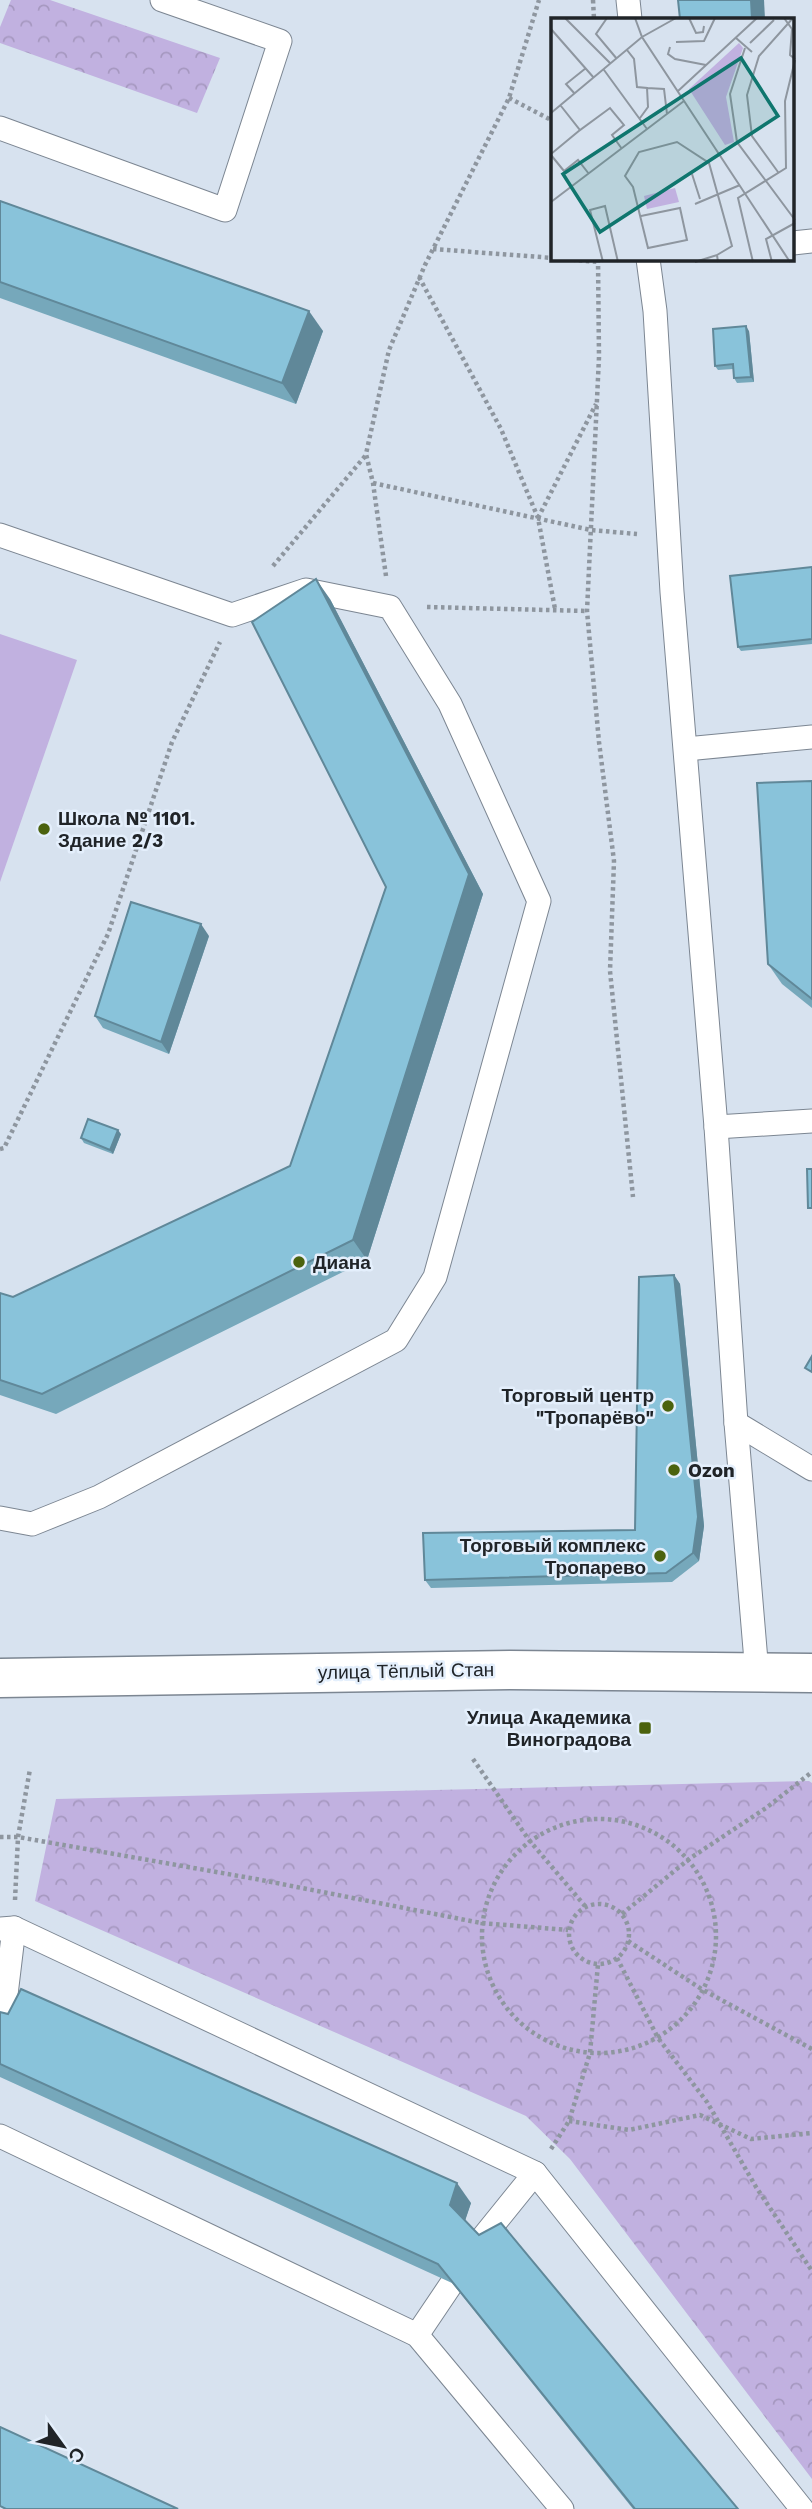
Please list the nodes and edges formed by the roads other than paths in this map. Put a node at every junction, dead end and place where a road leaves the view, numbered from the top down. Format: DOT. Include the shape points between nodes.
graph roads {
  1 [pos="162,0"];
  2 [pos="628,0"];
  3 [pos="630,18"];
  4 [pos="0,128"];
  5 [pos="812,241"];
  6 [pos="794,243"];
  7 [pos="648,261"];
  8 [pos="0,535"];
  9 [pos="812,737"];
  10 [pos="686,749"];
  11 [pos="812,1121"];
  12 [pos="716,1127"];
  13 [pos="736,1423"];
  14 [pos="812,1469"];
  15 [pos="0,1518"];
  16 [pos="757,1673"];
  17 [pos="812,1673"];
  18 [pos="0,1678"];
  19 [pos="7,1929"];
  20 [pos="2,2028"];
  21 [pos="0,2137"];
  22 [pos="535,2173"];
  23 [pos="480,2241"];
  24 [pos="452,2283"];
  25 [pos="417,2335"];
  26 [pos="562,2509"];
  27 [pos="802,2509"];
  1 -- 4 [label="lane" via="280,41 225,210"];
  2 -- 3 [label="lane"];
  5 -- 6 [label="lane"];
  7 -- 10 [label="lane"];
  8 -- 15 [label="lane" via="232,615 306,590 390,607 450,705 540,901 435,1278 396,1340 99,1497 32,1524"];
  9 -- 10 [label="lane"];
  10 -- 12 [label="lane"];
  11 -- 12 [label="lane"];
  12 -- 13 [label="lane"];
  13 -- 14 [label="lane"];
  13 -- 16 [label="lane"];
  16 -- 17 [label="street, улица Тёплый Стан"];
  16 -- 18 [label="street, улица Тёплый Стан" via="510,1670"];
  19 -- 20 [label="lane"];
  19 -- 22 [label="lane"];
  21 -- 25 [label="lane"];
  22 -- 23 [label="lane"];
  22 -- 27 [label="lane"];
  24 -- 25 [label="lane"];
  25 -- 26 [label="lane"];
}
